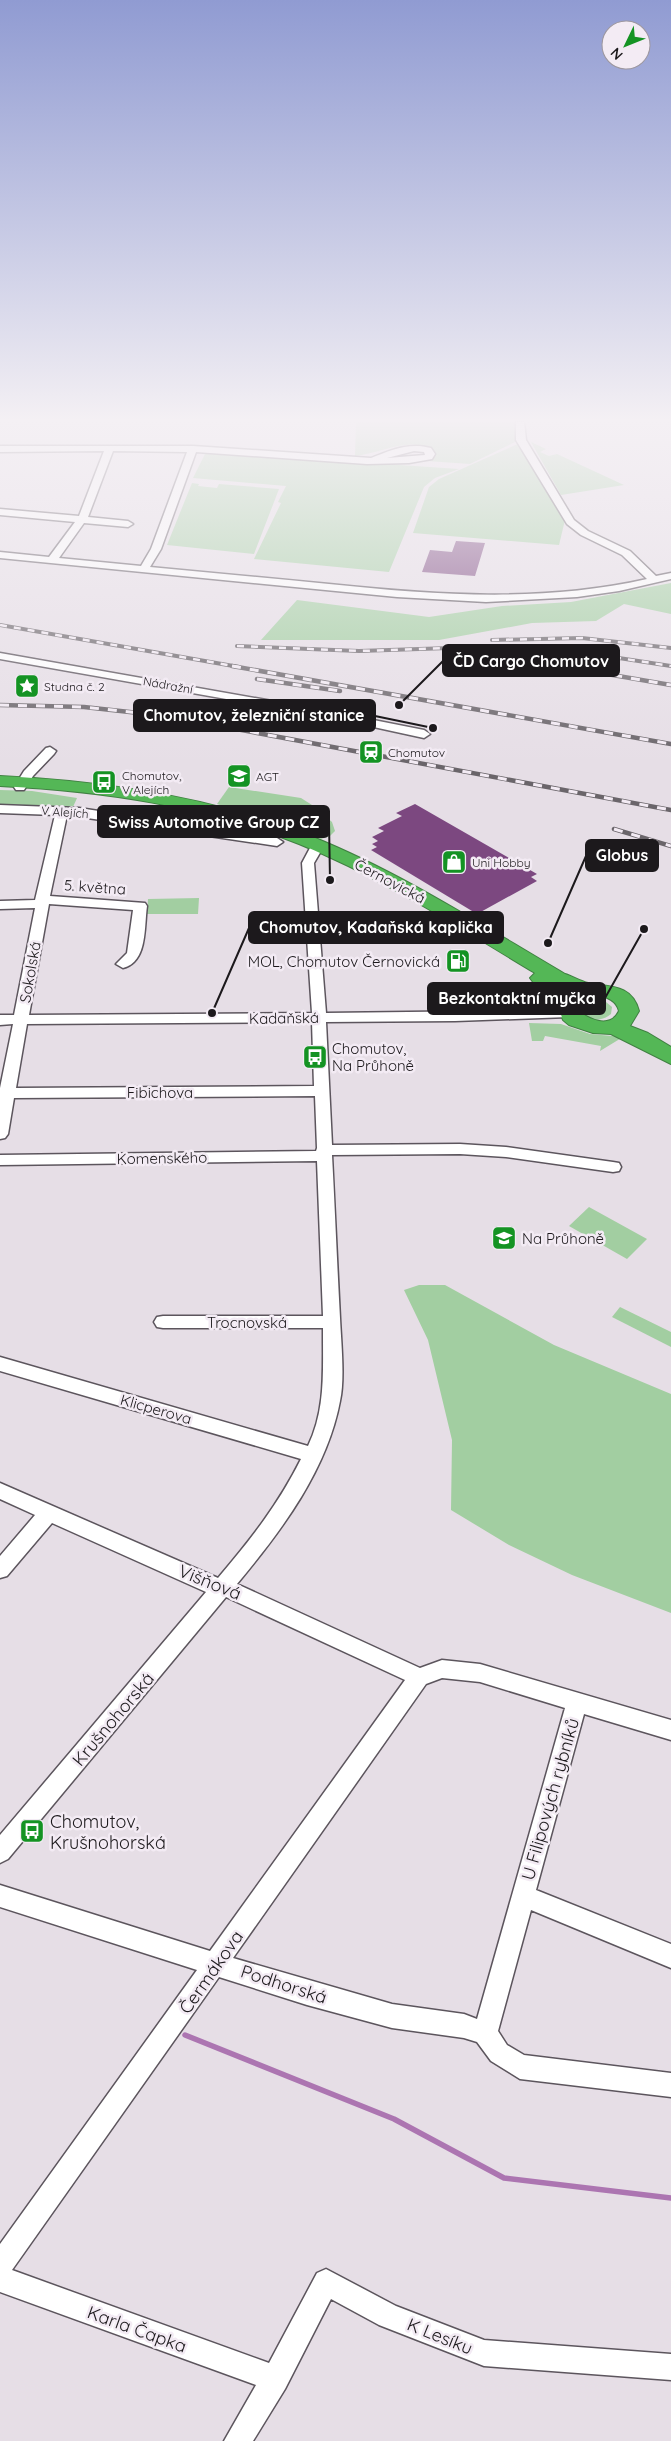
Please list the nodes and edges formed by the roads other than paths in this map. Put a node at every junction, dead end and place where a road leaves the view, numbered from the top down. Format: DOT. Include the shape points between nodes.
graph roads {
  1 [pos="70,536"];
  2 [pos="161,536"];
  3 [pos="587,536"];
  4 [pos="0,555"];
  5 [pos="52,560"];
  6 [pos="144,569"];
  7 [pos="671,576"];
  8 [pos="654,580"];
  9 [pos="0,656"];
  10 [pos="424,734"];
  11 [pos="50,751"];
  12 [pos="0,781"];
  13 [pos="21,784"];
  14 [pos="0,786"];
  15 [pos="0,809"];
  16 [pos="62,811"];
  17 [pos="278,842"];
  18 [pos="318,849"];
  19 [pos="42,902"];
  20 [pos="0,905"];
  21 [pos="123,964"];
  22 [pos="587,990"];
  23 [pos="568,1008"];
  24 [pos="319,1017"];
  25 [pos="0,1020"];
  26 [pos="21,1020"];
  27 [pos="620,1022"];
  28 [pos="671,1047"];
  29 [pos="671,1057"];
  30 [pos="320,1091"];
  31 [pos="4,1093"];
  32 [pos="0,1134"];
  33 [pos="323,1153"];
  34 [pos="0,1160"];
  35 [pos="613,1167"];
  36 [pos="163,1322"];
  37 [pos="331,1322"];
  38 [pos="0,1364"];
  39 [pos="313,1455"];
  40 [pos="0,1491"];
  41 [pos="49,1512"];
  42 [pos="0,1570"];
  43 [pos="225,1587"];
  44 [pos="419,1677"];
  45 [pos="577,1703"];
  46 [pos="671,1730"];
  47 [pos="0,1852"];
  48 [pos="522,1895"];
  49 [pos="0,1896"];
  50 [pos="671,1956"];
  51 [pos="217,1963"];
  52 [pos="485,2033"];
  53 [pos="671,2085"];
  54 [pos="0,2266"];
  55 [pos="0,2279"];
  56 [pos="671,2367"];
  57 [pos="275,2379"];
  58 [pos="238,2441"];
  1 -- 5 [label="street"];
  2 -- 6 [label="street"];
  3 -- 8 [label="street" via="628,554"];
  4 -- 5 [label="street"];
  5 -- 6 [label="street"];
  6 -- 8 [label="street" via="397,594 486,599 562,596"];
  7 -- 8 [label="street"];
  9 -- 10 [label="street, Nádražní"];
  11 -- 13 [label="street"];
  12 -- 13 [label="highway"];
  13 -- 14 [label="highway"];
  13 -- 18 [label="highway" via="177,808"];
  15 -- 16 [label="street, V Alejích"];
  16 -- 17 [label="street, V Alejích"];
  16 -- 19 [label="street, Sokolská"];
  18 -- 22 [label="highway, Černovická" via="407,889 558,978"];
  18 -- 23 [label="highway, Černovická" via="550,984"];
  18 -- 24 [label="street" via="308,863"];
  19 -- 20 [label="street"];
  19 -- 21 [label="street, 5. května" via="67,900 140,906 134,954"];
  19 -- 26 [label="street, Sokolská"];
  22 -- 23 [label="highway" via="571,997"];
  22 -- 27 [label="highway, Černovická" via="608,991 620,996 629,1006"];
  23 -- 24 [label="street, Kadaňská" via="534,1015"];
  23 -- 27 [label="highway, Černovická" via="576,1021 594,1028"];
  24 -- 26 [label="street, Kadaňská"];
  24 -- 30 [label="street"];
  25 -- 26 [label="street, Kadaňská"];
  26 -- 31 [label="street, Sokolská"];
  27 -- 28 [label="highway"];
  27 -- 29 [label="highway, Černovická"];
  30 -- 31 [label="street, Fibichova"];
  30 -- 33 [label="street"];
  31 -- 32 [label="street, Sokolská"];
  33 -- 34 [label="street, Komenského"];
  33 -- 35 [label="street" via="506,1152"];
  33 -- 37 [label="street"];
  36 -- 37 [label="street, Trocnovská"];
  37 -- 39 [label="street" via="332,1399 323,1434"];
  38 -- 39 [label="street, Klicperova"];
  39 -- 43 [label="street" via="267,1534"];
  40 -- 41 [label="street, Višňová"];
  41 -- 42 [label="street"];
  41 -- 43 [label="street, Višňová" via="213,1586"];
  43 -- 44 [label="street, Višňová"];
  43 -- 47 [label="street, Krušnohorská"];
  44 -- 45 [label="street, U Filipových rybníků" via="442,1669 480,1673"];
  44 -- 51 [label="street, Čermákova"];
  45 -- 46 [label="street, U Filipových rybníků"];
  45 -- 48 [label="street, U Filipových rybníků"];
  48 -- 50 [label="street, U Filipových rybníků"];
  48 -- 52 [label="street, U Filipových rybníků"];
  49 -- 51 [label="street, Podhorská"];
  51 -- 52 [label="street, Podhorská" via="392,2016 464,2026"];
  51 -- 54 [label="street, Čermákova"];
  52 -- 53 [label="street" via="499,2053 520,2067"];
  55 -- 57 [label="street, Karla Čapka"];
  56 -- 57 [label="street, K Lesíku" via="484,2353 388,2316 326,2282"];
  57 -- 58 [label="street"];
}
